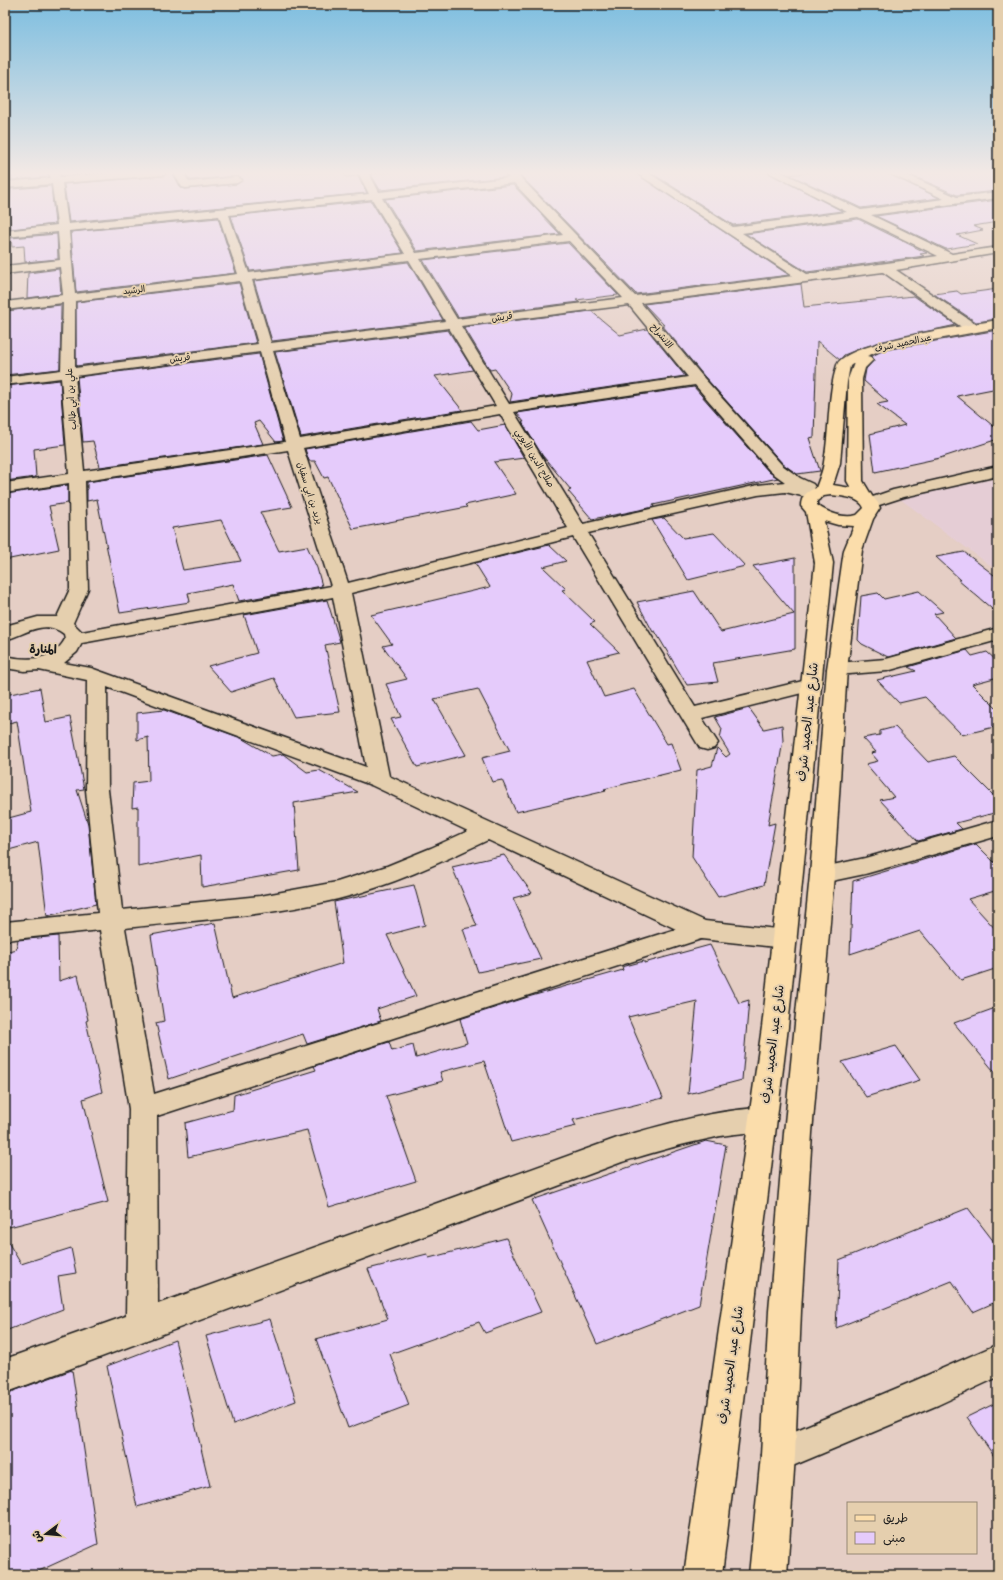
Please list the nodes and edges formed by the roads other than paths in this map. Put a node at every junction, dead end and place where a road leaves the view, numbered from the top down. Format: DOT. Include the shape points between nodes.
graph roads {
  1 [pos="65,246"];
  2 [pos="234,246"];
  3 [pos="406,246"];
  4 [pos="507,246"];
  5 [pos="579,246"];
  6 [pos="754,246"];
  7 [pos="926,246"];
  8 [pos="998,250"];
  9 [pos="413,257"];
  10 [pos="949,257"];
  11 [pos="66,263"];
  12 [pos="885,268"];
  13 [pos="5,270"];
  14 [pos="245,277"];
  15 [pos="804,278"];
  16 [pos="69,298"];
  17 [pos="632,300"];
  18 [pos="5,306"];
  19 [pos="454,324"];
  20 [pos="998,324"];
  21 [pos="972,328"];
  22 [pos="998,330"];
  23 [pos="266,348"];
  24 [pos="68,373"];
  25 [pos="698,380"];
  26 [pos="5,381"];
  27 [pos="505,409"];
  28 [pos="294,445"];
  29 [pos="998,470"];
  30 [pos="77,477"];
  31 [pos="5,488"];
  32 [pos="816,499"];
  33 [pos="867,506"];
  34 [pos="579,530"];
  35 [pos="341,590"];
  36 [pos="5,617"];
  37 [pos="26,624"];
  38 [pos="5,634"];
  39 [pos="998,634"];
  40 [pos="69,638"];
  41 [pos="5,662"];
  42 [pos="39,664"];
  43 [pos="837,669"];
  44 [pos="91,675"];
  45 [pos="812,684"];
  46 [pos="690,715"];
  47 [pos="707,743"];
  48 [pos="379,780"];
  49 [pos="998,828"];
  50 [pos="487,831"];
  51 [pos="822,875"];
  52 [pos="111,920"];
  53 [pos="701,930"];
  54 [pos="5,931"];
  55 [pos="785,939"];
  56 [pos="775,1028"];
  57 [pos="806,1034"];
  58 [pos="143,1109"];
  59 [pos="763,1119"];
  60 [pos="142,1325"];
  61 [pos="998,1360"];
  62 [pos="5,1376"];
  63 [pos="778,1455"];
  64 [pos="703,1575"];
  65 [pos="768,1575"];
  1 -- 11 [label="street, علي بن أبي طالب"];
  2 -- 14 [label="street, يزيد بن ابي سفيان"];
  3 -- 9 [label="street, صلاح الدين الأيوبي"];
  4 -- 9 [label="street, الرشيد"];
  5 -- 17 [label="street, الانشراح"];
  6 -- 15 [label="street"];
  7 -- 10 [label="street"];
  8 -- 10 [label="street, قريش"];
  9 -- 14 [label="street, الرشيد"];
  9 -- 19 [label="street, صلاح الدين الأيوبي"];
  10 -- 12 [label="street, قريش"];
  11 -- 13 [label="street"];
  11 -- 16 [label="street, علي بن أبي طالب"];
  12 -- 15 [label="street, قريش"];
  12 -- 21 [label="street"];
  14 -- 16 [label="street, الرشيد"];
  14 -- 23 [label="street, يزيد بن ابي سفيان"];
  15 -- 17 [label="street, قريش"];
  16 -- 18 [label="street, الرشيد"];
  16 -- 24 [label="street, علي بن أبي طالب"];
  17 -- 19 [label="street, قريش"];
  17 -- 25 [label="street, الانشراح"];
  19 -- 23 [label="street, قريش"];
  19 -- 27 [label="street, صلاح الدين الأيوبي"];
  20 -- 21 [label="main road, عبدالحميد شرف"];
  21 -- 32 [label="main road, عبدالحميد شرف" via="881,346 844,364 832,463"];
  22 -- 33 [label="main road, عبدالحميد شرف" via="914,345 869,358 859,366 855,379 855,481"];
  23 -- 24 [label="street, قريش"];
  23 -- 28 [label="street, يزيد بن ابي سفيان"];
  24 -- 26 [label="street, قريش"];
  24 -- 30 [label="street, علي بن أبي طالب"];
  25 -- 27 [label="street"];
  25 -- 32 [label="street, الانشراح" via="776,468"];
  27 -- 28 [label="street"];
  27 -- 34 [label="street, صلاح الدين الأيوبي"];
  28 -- 30 [label="street"];
  28 -- 35 [label="street, يزيد بن ابي سفيان"];
  29 -- 33 [label="street" via="898,493"];
  30 -- 31 [label="street"];
  30 -- 40 [label="street, علي بن أبي طالب" via="79,589"];
  32 -- 33 [label="main road" via="845,491"];
  32 -- 33 [label="main road" via="831,519 860,519"];
  32 -- 34 [label="street" via="746,493"];
  32 -- 45 [label="main road, شارع عبد الحميد شرف" via="824,563"];
  33 -- 43 [label="main road" via="853,550"];
  34 -- 35 [label="street"];
  34 -- 46 [label="street, صلاح الدين الأيوبي"];
  35 -- 40 [label="street"];
  35 -- 48 [label="street, يزيد بن ابي سفيان"];
  36 -- 37 [label="street"];
  37 -- 38 [label="street"];
  37 -- 40 [label="street" via="46,622"];
  39 -- 43 [label="street" via="887,665"];
  40 -- 42 [label="street" via="56,659"];
  40 -- 44 [label="street"];
  41 -- 42 [label="street" via="18,666"];
  42 -- 44 [label="street"];
  43 -- 51 [label="main road"];
  44 -- 48 [label="street"];
  44 -- 52 [label="street" via="96,790"];
  45 -- 46 [label="street"];
  45 -- 55 [label="main road, شارع عبد الحميد شرف"];
  46 -- 47 [label="street, صلاح الدين الأيوبي"];
  48 -- 50 [label="street"];
  49 -- 51 [label="street" via="865,866"];
  50 -- 52 [label="street" via="395,872 338,890 260,904"];
  50 -- 53 [label="street"];
  51 -- 57 [label="main road"];
  52 -- 54 [label="street"];
  52 -- 58 [label="street"];
  53 -- 55 [label="street"];
  53 -- 58 [label="street"];
  55 -- 56 [label="main road, شارع عبد الحميد شرف"];
  56 -- 57 [label="main road"];
  56 -- 59 [label="main road, شارع عبد الحميد شرف"];
  57 -- 63 [label="main road" via="786,1303"];
  58 -- 60 [label="street"];
  59 -- 60 [label="street" via="714,1125 620,1150"];
  59 -- 64 [label="main road, شارع عبد الحميد شرف"];
  60 -- 62 [label="street"];
  61 -- 63 [label="street"];
  63 -- 65 [label="main road"];
}
